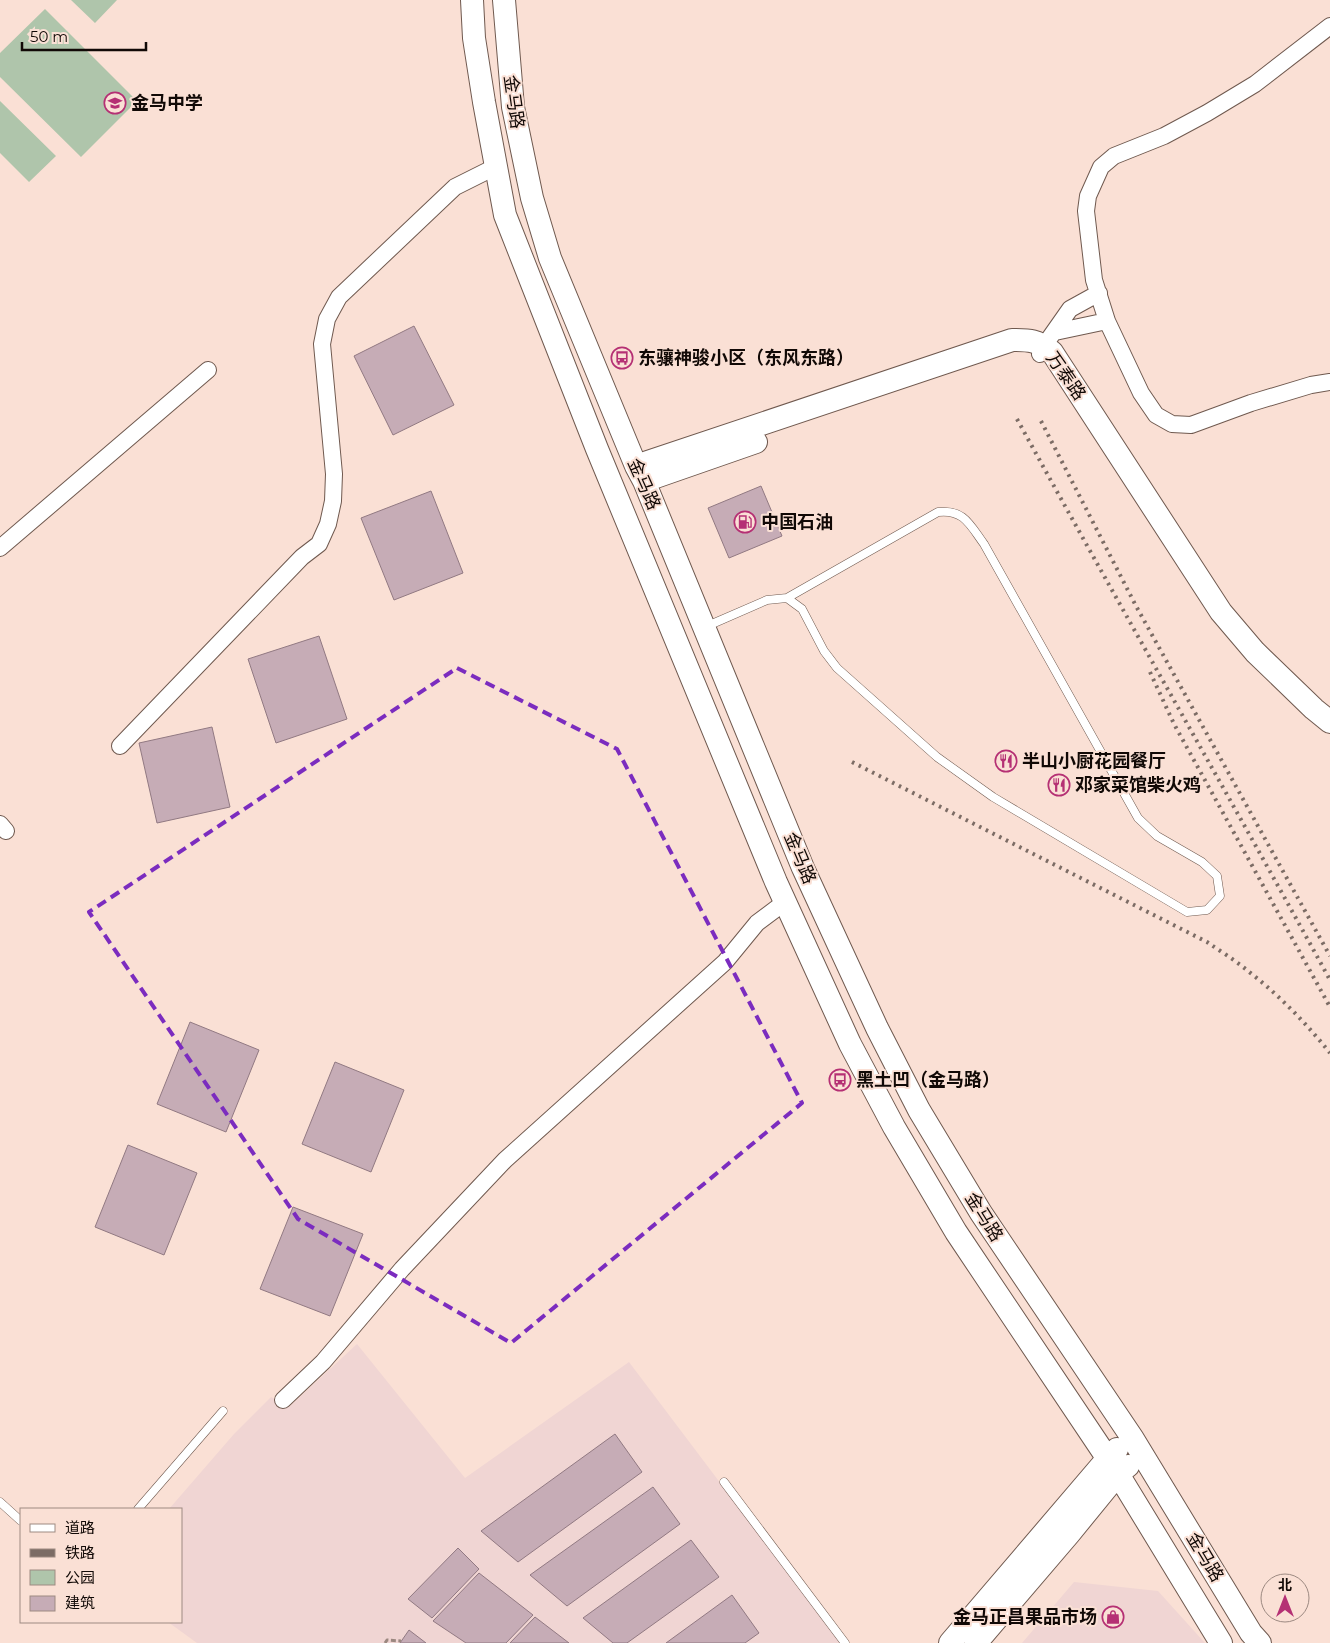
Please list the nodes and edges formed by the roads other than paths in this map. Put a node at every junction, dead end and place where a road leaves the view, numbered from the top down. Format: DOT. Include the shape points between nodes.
graph roads {
  1 [pos="472,0"];
  2 [pos="504,0"];
  3 [pos="1330,26"];
  4 [pos="495,167"];
  5 [pos="1099,293"];
  6 [pos="1107,320"];
  7 [pos="1046,345"];
  8 [pos="208,370"];
  9 [pos="1330,382"];
  10 [pos="640,474"];
  11 [pos="0,548"];
  12 [pos="787,598"];
  13 [pos="704,627"];
  14 [pos="1330,722"];
  15 [pos="1330,738"];
  16 [pos="120,746"];
  17 [pos="785,902"];
  18 [pos="283,1400"];
  19 [pos="223,1411"];
  20 [pos="1138,1448"];
  21 [pos="1113,1466"];
  22 [pos="724,1482"];
  23 [pos="0,1502"];
  24 [pos="139,1508"];
  25 [pos="20,1520"];
  26 [pos="845,1643"];
  27 [pos="950,1643"];
  28 [pos="976,1643"];
  29 [pos="1221,1643"];
  30 [pos="1260,1643"];
  1 -- 4 [label="main road, 金马路" via="474,38"];
  2 -- 10 [label="main road, 金马路" via="513,107 532,198 550,258"];
  3 -- 5 [label="street" via="1255,84 1164,136 1114,156 1102,167 1088,196 1086,211 1094,280"];
  4 -- 16 [label="street" via="454,187 339,297 326,319 322,344 334,474 333,501 319,544"];
  4 -- 17 [label="main road, 金马路" via="505,215 532,287"];
  5 -- 6 [label="street"];
  5 -- 7 [label="street" via="1070,309"];
  6 -- 7 [label="street"];
  6 -- 9 [label="street" via="1141,393 1156,415 1172,424 1191,425 1250,403"];
  7 -- 10 [label="main road, 万泰路" via="1027,352 1014,352"];
  7 -- 14 [label="main road, 万泰路" via="1221,612 1255,652"];
  7 -- 15 [label="main road, 万泰路" via="1211,620 1246,661"];
  8 -- 11 [label="street"];
  10 -- 13 [label="main road, 金马路"];
  12 -- 12 [label="lane" via="802,609 824,651 837,668 937,757 993,798 1187,912 1207,910 1220,896 1217,876 1202,862 1157,836 1138,818 984,544 966,519 948,511 938,512"];
  12 -- 13 [label="lane" via="767,600"];
  13 -- 20 [label="main road, 金马路" via="803,868 919,1110 981,1214"];
  17 -- 18 [label="street" via="757,923 725,962 505,1160 402,1269 323,1362"];
  17 -- 21 [label="main road, 金马路" via="850,1044 894,1127 956,1232"];
  19 -- 24 [label="lane"];
  20 -- 21 [label="main road" via="1120,1447"];
  20 -- 30 [label="main road, 金马路"];
  21 -- 27 [label="main road"];
  21 -- 28 [label="main road" via="1069,1534"];
  21 -- 29 [label="main road, 金马路"];
  22 -- 26 [label="lane"];
  23 -- 25 [label="lane"];
}
